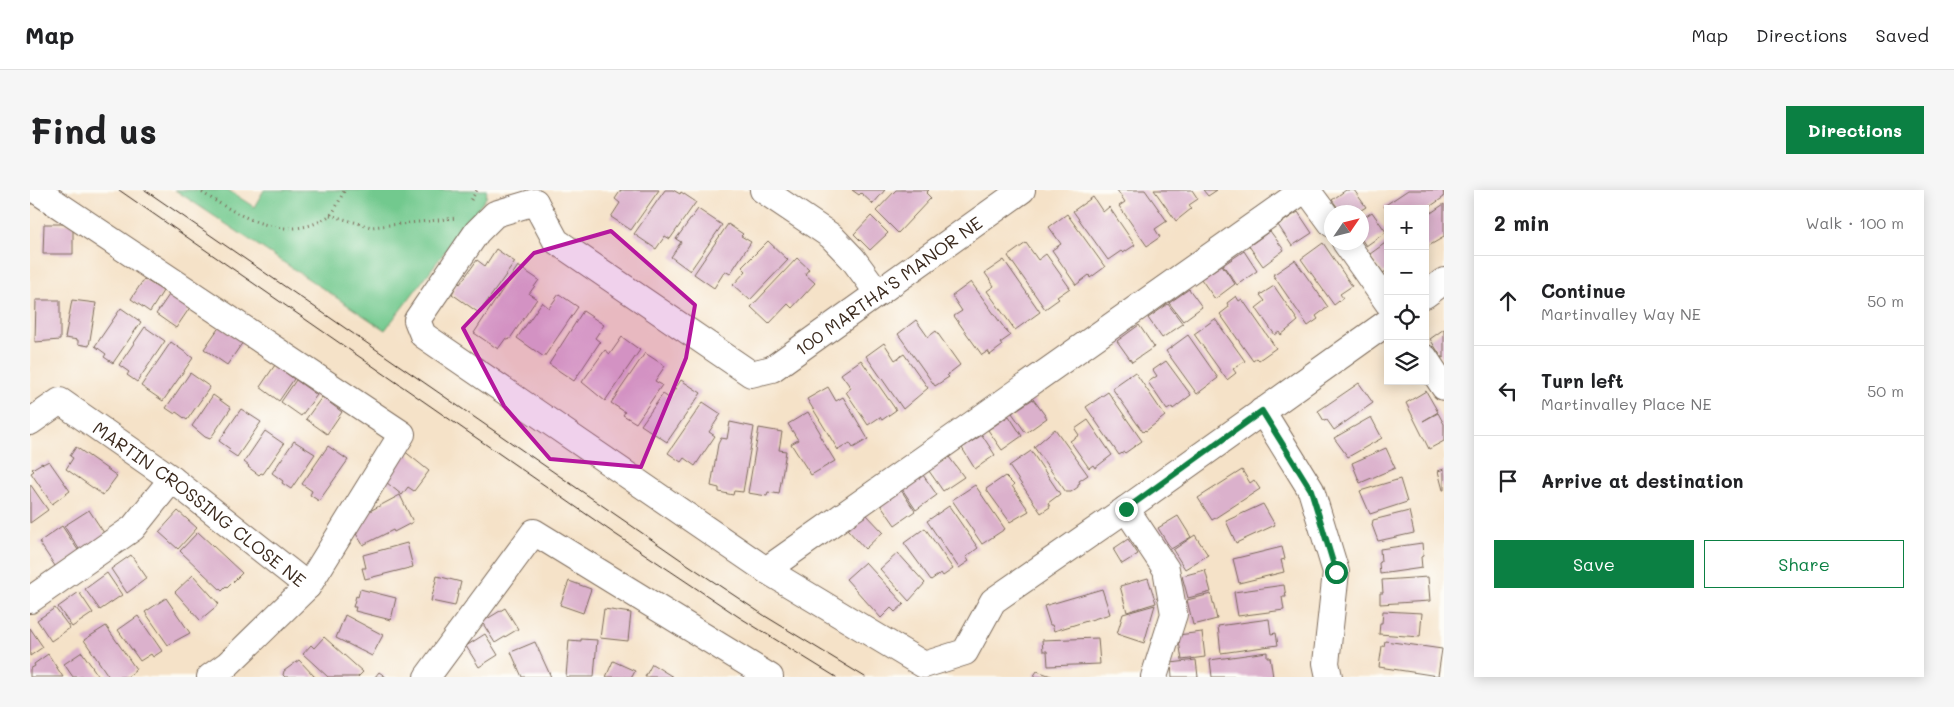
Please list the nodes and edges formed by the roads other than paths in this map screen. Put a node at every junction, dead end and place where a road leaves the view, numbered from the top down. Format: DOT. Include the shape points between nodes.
graph roads {
  1 [pos="36,190"];
  2 [pos="763,190"];
  3 [pos="1305,190"];
  4 [pos="1016,192"];
  5 [pos="536,196"];
  6 [pos="1324,214"];
  7 [pos="1351,250"];
  8 [pos="1444,281"];
  9 [pos="1429,292"];
  10 [pos="878,293"];
  11 [pos="1384,297"];
  12 [pos="1384,325"];
  13 [pos="1429,364"];
  14 [pos="1444,387"];
  15 [pos="1262,411"];
  16 [pos="30,422"];
  17 [pos="172,479"];
  18 [pos="1126,509"];
  19 [pos="766,570"];
  20 [pos="308,586"];
  21 [pos="30,600"];
  22 [pos="210,677"];
  23 [pos="427,677"];
  24 [pos="770,677"];
  25 [pos="1154,677"];
  26 [pos="1329,677"];
  1 -- 20 [label="street" via="402,434"];
  2 -- 10 [label="street" via="831,236"];
  3 -- 6 [label="street"];
  3 -- 19 [label="street"];
  4 -- 10 [label="street, 100 MARTHA'S MANOR NE"];
  5 -- 10 [label="street, 100 MARTHA'S MANOR NE" via="556,241 751,374 772,369"];
  5 -- 19 [label="street" via="495,214 477,232 417,320 423,335"];
  7 -- 11 [label="street"];
  8 -- 9 [label="street"];
  12 -- 15 [label="street"];
  13 -- 14 [label="street"];
  15 -- 18 [label="street"];
  15 -- 26 [label="street" via="1311,490 1336,572 1326,663"];
  16 -- 17 [label="street, MARTIN CROSSING CLOSE NE" via="60,401"];
  17 -- 20 [label="street, MARTIN CROSSING CLOSE NE"];
  17 -- 21 [label="street" via="133,528"];
  18 -- 19 [label="street" via="993,601 965,652 924,665"];
  18 -- 25 [label="street" via="1166,570 1174,614"];
  20 -- 22 [label="street, MARTIN CROSSING CLOSE NE" via="228,664"];
  23 -- 24 [label="street" via="534,532"];
}
